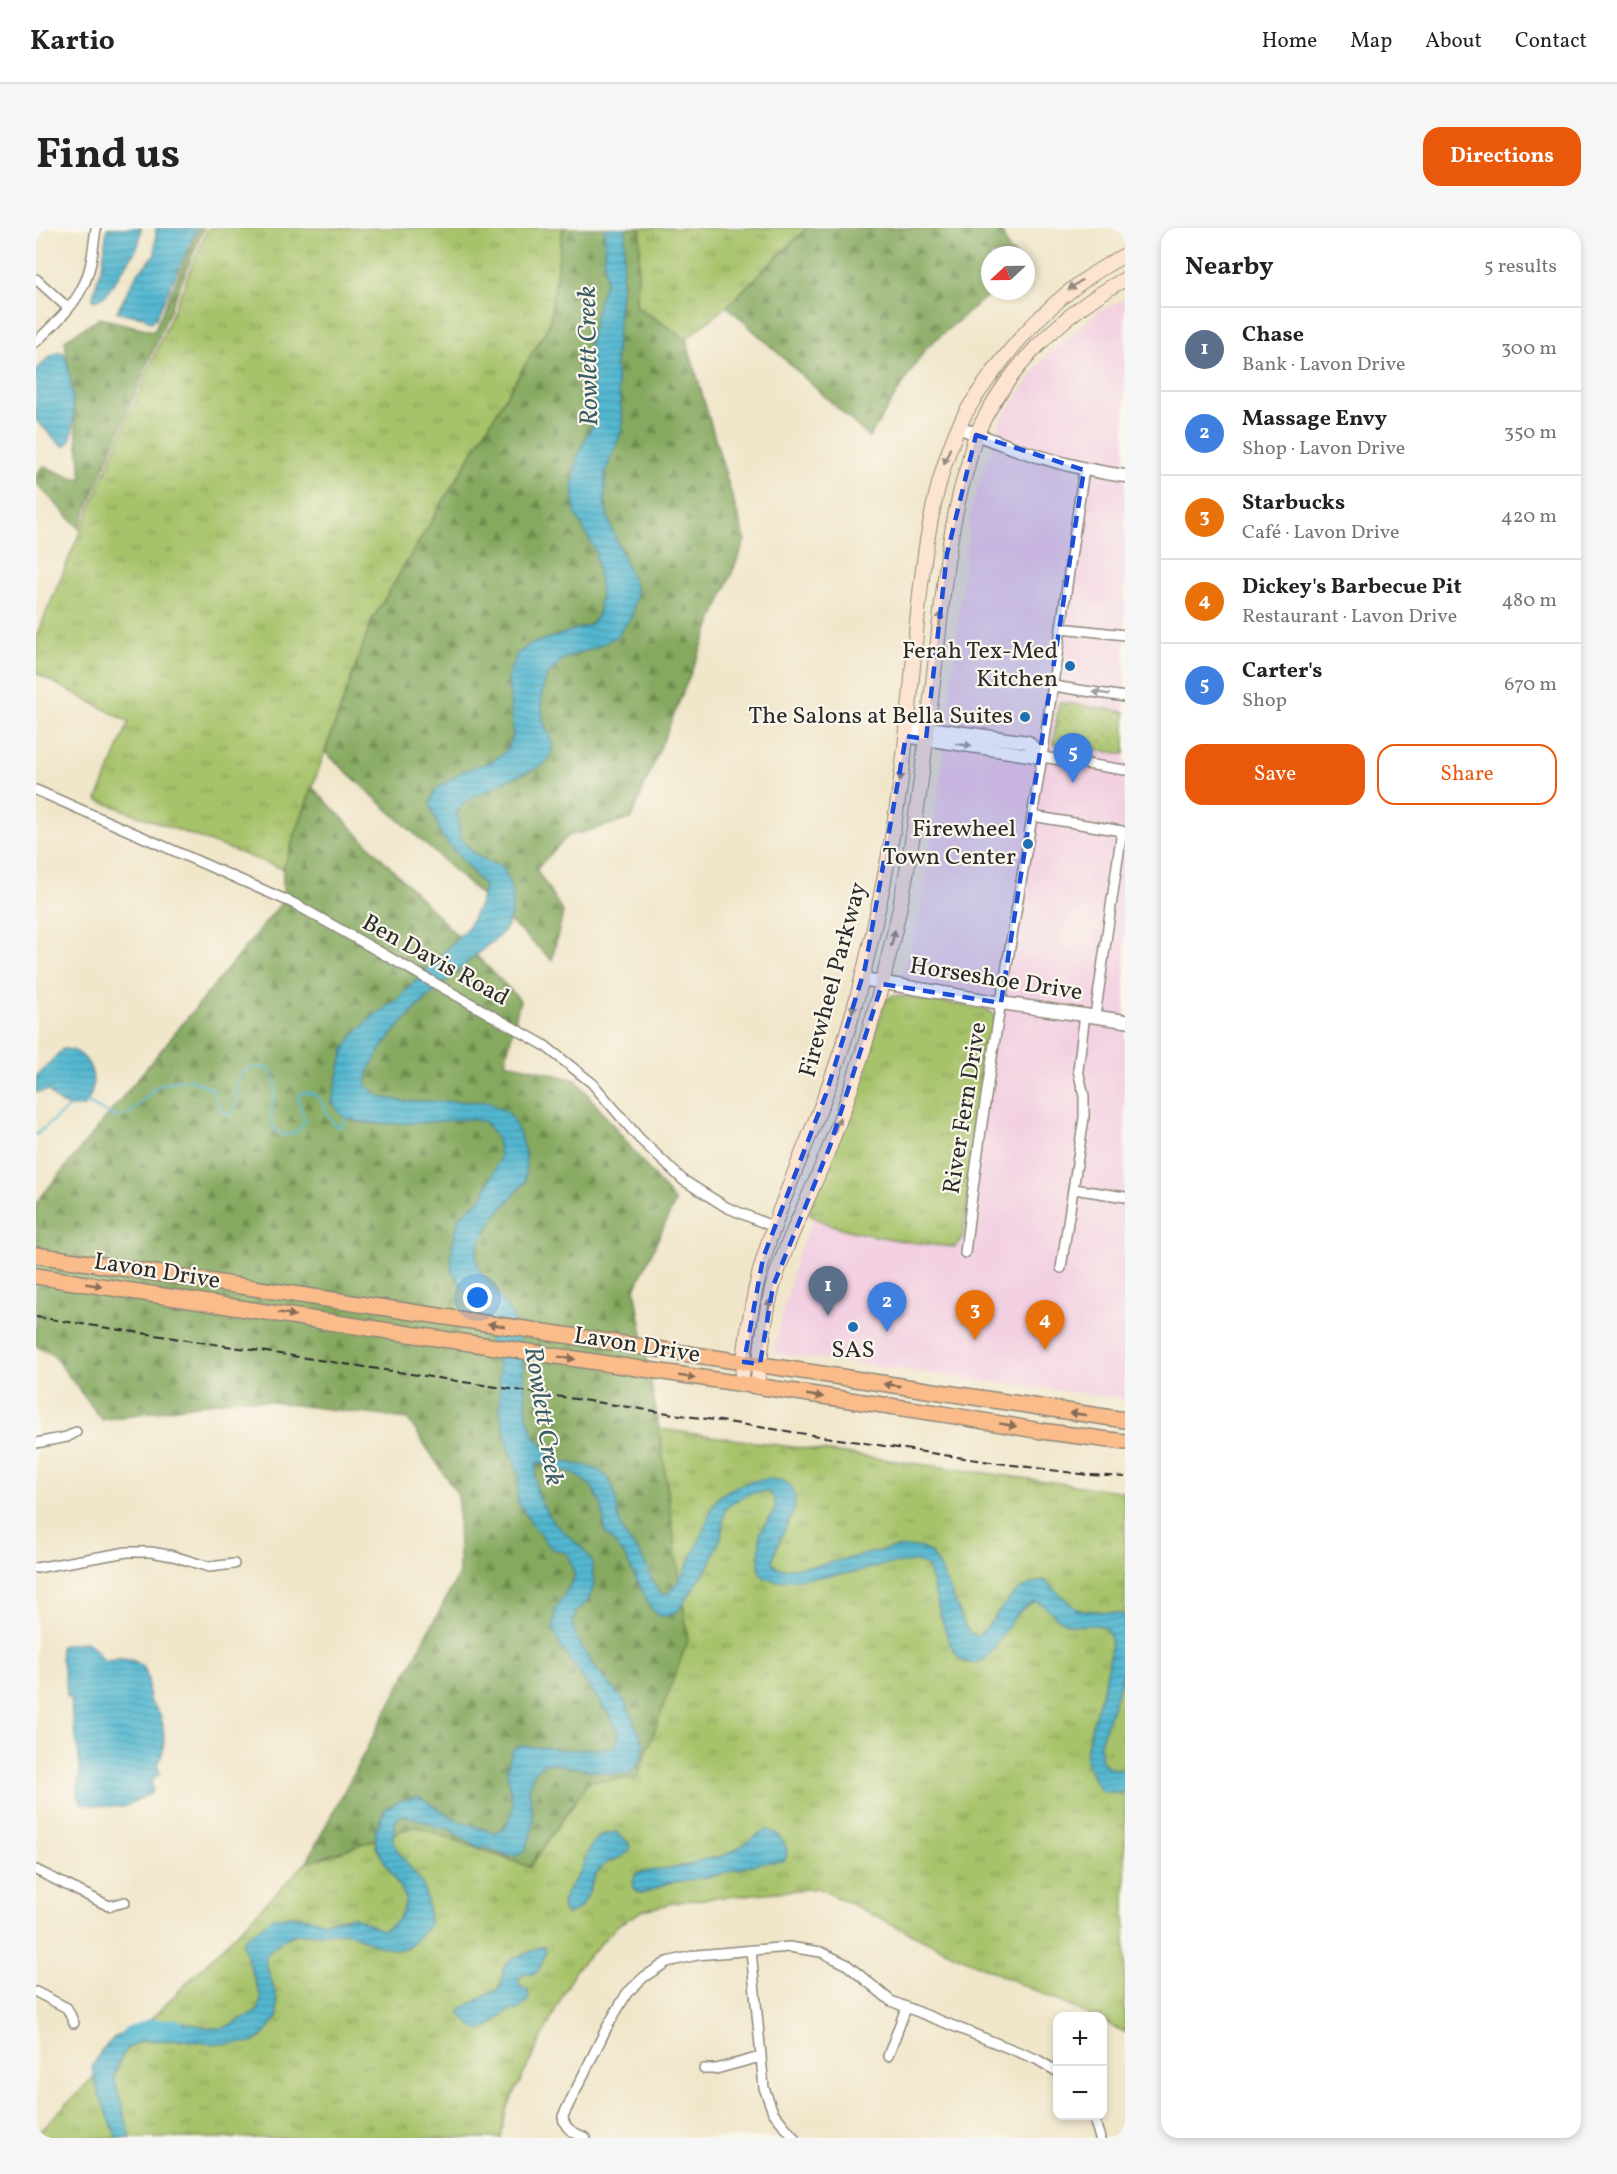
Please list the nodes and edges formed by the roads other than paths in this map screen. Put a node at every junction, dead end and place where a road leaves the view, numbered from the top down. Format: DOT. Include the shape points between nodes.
graph roads {
  1 [pos="96,228"];
  2 [pos="1125,255"];
  3 [pos="36,279"];
  4 [pos="1125,279"];
  5 [pos="68,308"];
  6 [pos="36,342"];
  7 [pos="958,427"];
  8 [pos="976,435"];
  9 [pos="1084,470"];
  10 [pos="1125,476"];
  11 [pos="1061,628"];
  12 [pos="1125,635"];
  13 [pos="1053,686"];
  14 [pos="1125,697"];
  15 [pos="907,730"];
  16 [pos="927,733"];
  17 [pos="1041,757"];
  18 [pos="1125,770"];
  19 [pos="36,789"];
  20 [pos="1032,816"];
  21 [pos="1113,894"];
  22 [pos="1125,896"];
  23 [pos="862,979"];
  24 [pos="882,984"];
  25 [pos="1001,1003"];
  26 [pos="1090,1015"];
  27 [pos="1125,1021"];
  28 [pos="826,1094"];
  29 [pos="1074,1189"];
  30 [pos="1125,1197"];
  31 [pos="799,1218"];
  32 [pos="774,1227"];
  33 [pos="965,1253"];
  34 [pos="36,1255"];
  35 [pos="1061,1268"];
  36 [pos="36,1276"];
  37 [pos="744,1362"];
  38 [pos="760,1364"];
  39 [pos="741,1385"];
  40 [pos="758,1387"];
  41 [pos="946,1393"];
  42 [pos="858,1402"];
  43 [pos="1125,1420"];
  44 [pos="76,1432"];
  45 [pos="1125,1442"];
  46 [pos="36,1443"];
  47 [pos="234,1564"];
  48 [pos="36,1568"];
  49 [pos="36,1870"];
  50 [pos="125,1902"];
  51 [pos="751,1950"];
  52 [pos="36,1992"];
  53 [pos="906,2008"];
  54 [pos="74,2023"];
  55 [pos="888,2056"];
  56 [pos="760,2057"];
  57 [pos="704,2069"];
  58 [pos="1053,2069"];
  59 [pos="1095,2120"];
  60 [pos="586,2138"];
  61 [pos="794,2138"];
  62 [pos="1100,2138"];
  1 -- 5 [label="street" via="82,288"];
  2 -- 7 [label="main road, Firewheel Parkway, one-way" via="1080,282 1041,314 1004,356"];
  3 -- 5 [label="street"];
  4 -- 8 [label="main road, Firewheel Parkway" via="1076,310 1037,346 1006,384"];
  5 -- 6 [label="street"];
  7 -- 8 [label="street"];
  7 -- 15 [label="main road, Firewheel Parkway, one-way" via="943,467 931,521"];
  8 -- 9 [label="street"];
  16 -- 8 [label="main road, Firewheel Parkway, one-way" via="951,535"];
  9 -- 10 [label="street"];
  9 -- 11 [label="street, River Fern Drive"];
  11 -- 12 [label="street"];
  11 -- 13 [label="street, River Fern Drive"];
  14 -- 13 [label="street, one-way"];
  13 -- 17 [label="street, River Fern Drive"];
  15 -- 16 [label="street"];
  15 -- 23 [label="main road, Firewheel Parkway, one-way" via="886,873"];
  16 -- 17 [label="street"];
  24 -- 16 [label="main road, Firewheel Parkway, one-way" via="908,864"];
  17 -- 18 [label="street"];
  17 -- 20 [label="street, River Fern Drive"];
  19 -- 32 [label="street, Ben Davis Road" via="295,904 544,1044 580,1072 683,1180 726,1206"];
  20 -- 21 [label="street" via="1122,831"];
  20 -- 25 [label="street, River Fern Drive"];
  21 -- 22 [label="street"];
  21 -- 26 [label="street"];
  23 -- 24 [label="street, Horseshoe Drive"];
  23 -- 28 [label="main road, Firewheel Parkway, one-way"];
  24 -- 25 [label="street, Horseshoe Drive"];
  31 -- 24 [label="main road, Firewheel Parkway, one-way" via="830,1146"];
  25 -- 26 [label="street, Horseshoe Drive"];
  25 -- 33 [label="street, River Fern Drive"];
  26 -- 27 [label="street, Horseshoe Drive"];
  26 -- 29 [label="street" via="1077,1071 1084,1096 1084,1118"];
  28 -- 31 [label="main road" via="819,1129 791,1209"];
  28 -- 32 [label="main road, Firewheel Parkway"];
  29 -- 30 [label="street"];
  29 -- 35 [label="street"];
  38 -- 31 [label="main road, Firewheel Parkway, one-way" via="773,1286"];
  32 -- 37 [label="main road, Firewheel Parkway" via="754,1292"];
  37 -- 34 [label="main road, Lavon Drive, one-way"];
  36 -- 39 [label="main road, Lavon Drive, one-way"];
  37 -- 38 [label="main road, Lavon Drive"];
  37 -- 39 [label="main road, Firewheel Parkway"];
  38 -- 40 [label="main road, Firewheel Parkway"];
  41 -- 38 [label="main road, Lavon Drive, one-way"];
  39 -- 40 [label="main road, Lavon Drive"];
  40 -- 42 [label="main road, Lavon Drive, one-way"];
  41 -- 42 [label="main road" via="942,1402 935,1404 878,1398"];
  43 -- 41 [label="main road, Lavon Drive, one-way"];
  42 -- 45 [label="main road, Lavon Drive, one-way"];
  44 -- 46 [label="street"];
  47 -- 48 [label="street" via="209,1567 173,1556 127,1552"];
  49 -- 50 [label="street" via="109,1906"];
  51 -- 53 [label="street" via="789,1947 821,1952 846,1964 881,1994"];
  51 -- 56 [label="street"];
  51 -- 60 [label="street" via="681,1957 635,1984 621,2002 563,2116 563,2124"];
  52 -- 54 [label="street" via="67,2008"];
  53 -- 55 [label="street"];
  53 -- 58 [label="street"];
  56 -- 57 [label="street"];
  56 -- 61 [label="street" via="767,2098"];
  59 -- 62 [label="street"];
}
